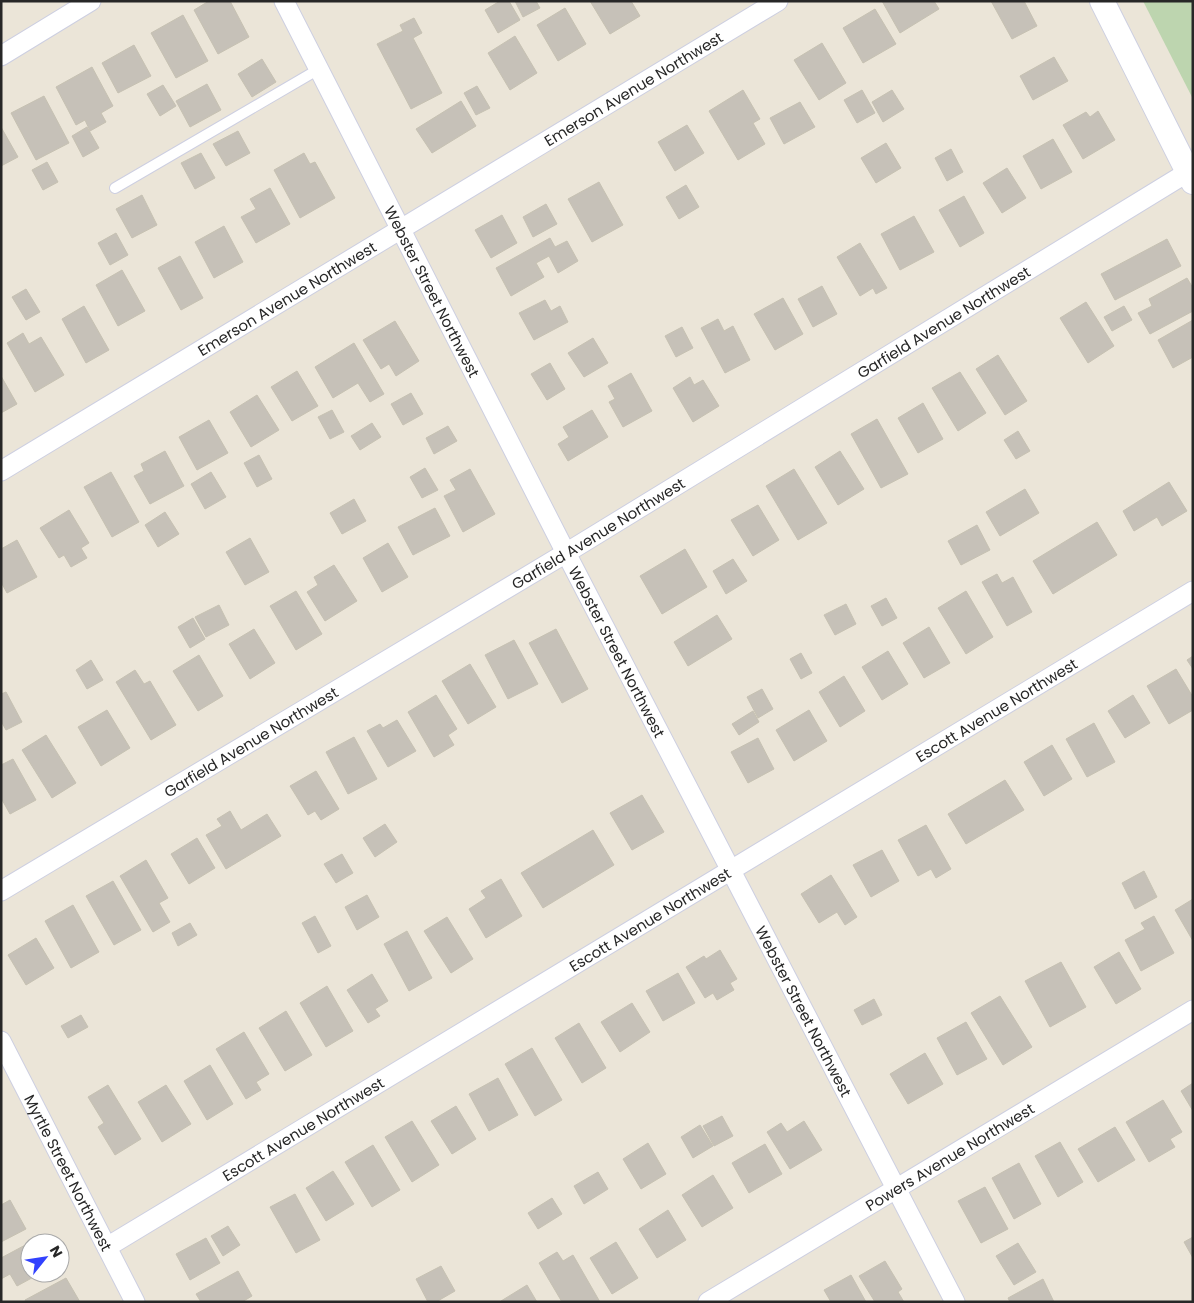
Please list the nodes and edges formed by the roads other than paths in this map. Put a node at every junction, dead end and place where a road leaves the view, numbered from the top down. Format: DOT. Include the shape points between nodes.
graph roads {
  1 [pos="92,1"];
  2 [pos="284,1"];
  3 [pos="778,1"];
  4 [pos="1102,1"];
  5 [pos="1,56"];
  6 [pos="319,69"];
  7 [pos="1191,174"];
  8 [pos="115,188"];
  9 [pos="402,229"];
  10 [pos="1,471"];
  11 [pos="566,552"];
  12 [pos="1193,591"];
  13 [pos="730,871"];
  14 [pos="1,891"];
  15 [pos="1193,1010"];
  16 [pos="1,1041"];
  17 [pos="896,1190"];
  18 [pos="107,1247"];
  19 [pos="135,1302"];
  20 [pos="708,1302"];
  21 [pos="955,1302"];
  1 -- 5 [label="street"];
  2 -- 6 [label="street, Webster Street Northwest"];
  3 -- 9 [label="street, Emerson Avenue Northwest"];
  4 -- 7 [label="street"];
  6 -- 8 [label="lane"];
  6 -- 9 [label="street, Webster Street Northwest"];
  7 -- 11 [label="street, Garfield Avenue Northwest"];
  9 -- 10 [label="street, Emerson Avenue Northwest"];
  9 -- 11 [label="street, Webster Street Northwest"];
  11 -- 13 [label="street, Webster Street Northwest"];
  11 -- 14 [label="street, Garfield Avenue Northwest"];
  12 -- 13 [label="street, Escott Avenue Northwest"];
  13 -- 17 [label="street, Webster Street Northwest"];
  13 -- 18 [label="street, Escott Avenue Northwest"];
  15 -- 17 [label="street, Powers Avenue Northwest"];
  16 -- 18 [label="street, Myrtle Street Northwest"];
  17 -- 20 [label="street, Powers Avenue Northwest"];
  17 -- 21 [label="street, Webster Street Northwest"];
  18 -- 19 [label="street, Myrtle Street Northwest"];
}
